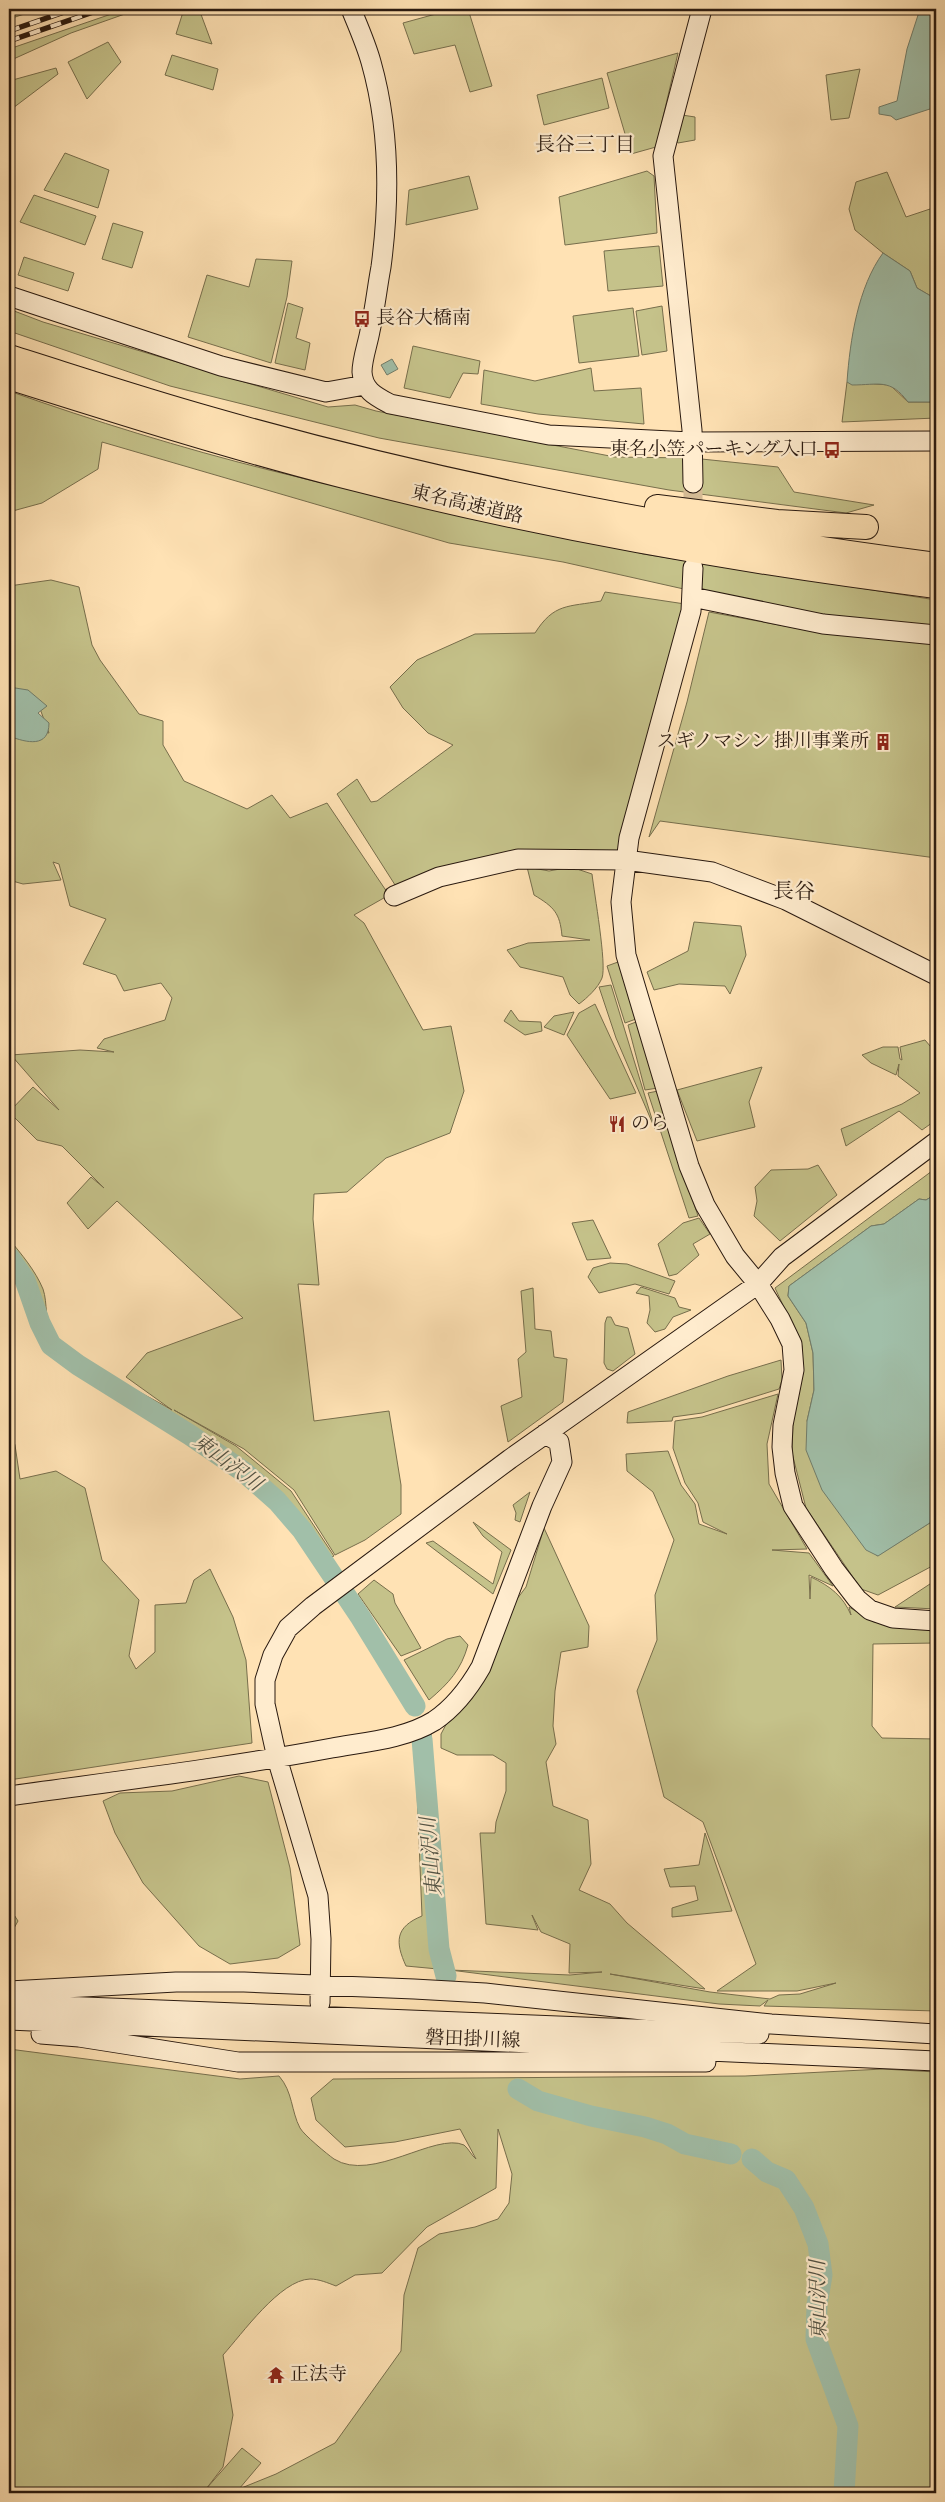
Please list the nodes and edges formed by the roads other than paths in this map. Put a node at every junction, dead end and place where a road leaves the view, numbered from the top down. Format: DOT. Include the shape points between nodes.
graph roads {
  1 [pos="351,9"];
  2 [pos="702,9"];
  3 [pos="9,296"];
  4 [pos="9,357"];
  5 [pos="9,377"];
  6 [pos="365,385"];
  7 [pos="936,441"];
  8 [pos="691,442"];
  9 [pos="425,474"];
  10 [pos="693,483"];
  11 [pos="866,527"];
  12 [pos="936,565"];
  13 [pos="694,568"];
  14 [pos="936,586"];
  15 [pos="692,596"];
  16 [pos="936,635"];
  17 [pos="626,860"];
  18 [pos="394,896"];
  19 [pos="936,975"];
  20 [pos="936,1142"];
  21 [pos="758,1284"];
  22 [pos="545,1434"];
  23 [pos="936,1621"];
  24 [pos="277,1758"];
  25 [pos="9,1796"];
  26 [pos="9,1991"];
  27 [pos="321,1994"];
  28 [pos="9,2004"];
  29 [pos="9,2020"];
  30 [pos="9,2031"];
  31 [pos="936,2034"];
  32 [pos="936,2042"];
  33 [pos="880,2058"];
  34 [pos="936,2060"];
  1 -- 6 [label="street" via="371,62 385,140 387,180 386,231 362,371"];
  2 -- 8 [label="street" via="663,156"];
  3 -- 6 [label="street" via="259,376 326,392"];
  4 -- 9 [label="highway, 東名高速道路" via="211,420"];
  5 -- 14 [label="highway, 東名高速道路" via="211,441 548,524 743,558"];
  6 -- 8 [label="street" via="371,394 390,404 549,435"];
  7 -- 8 [label="street"];
  8 -- 10 [label="street"];
  9 -- 11 [label="highway" via="777,522"];
  9 -- 12 [label="highway, 東名高速道路" via="754,540"];
  13 -- 15 [label="street"];
  15 -- 16 [label="street" via="823,624"];
  15 -- 17 [label="street" via="691,611 634,813"];
  17 -- 18 [label="street" via="518,859 439,878"];
  17 -- 19 [label="street" via="712,872 741,881"];
  17 -- 21 [label="street" via="621,902 626,955 689,1166 705,1205 735,1256"];
  20 -- 21 [label="street" via="782,1257"];
  21 -- 22 [label="street"];
  21 -- 23 [label="street" via="792,1344 794,1370 782,1447 793,1506 834,1570 870,1610 893,1618"];
  22 -- 24 [label="street" via="288,1628 272,1655 265,1680 265,1704"];
  22 -- 24 [label="street" via="559,1442 562,1462 480,1667 469,1687 434,1721 410,1732"];
  24 -- 25 [label="street"];
  24 -- 27 [label="street" via="318,1896"];
  26 -- 27 [label="street" via="176,1982 244,1982"];
  27 -- 31 [label="street" via="485,1993 770,2024"];
  28 -- 32 [label="street, 磐田掛川線"];
  29 -- 33 [label="street, 磐田掛川線"];
  30 -- 33 [label="street" via="79,2037 238,2062 585,2064"];
  33 -- 34 [label="street, 磐田掛川線"];
}
